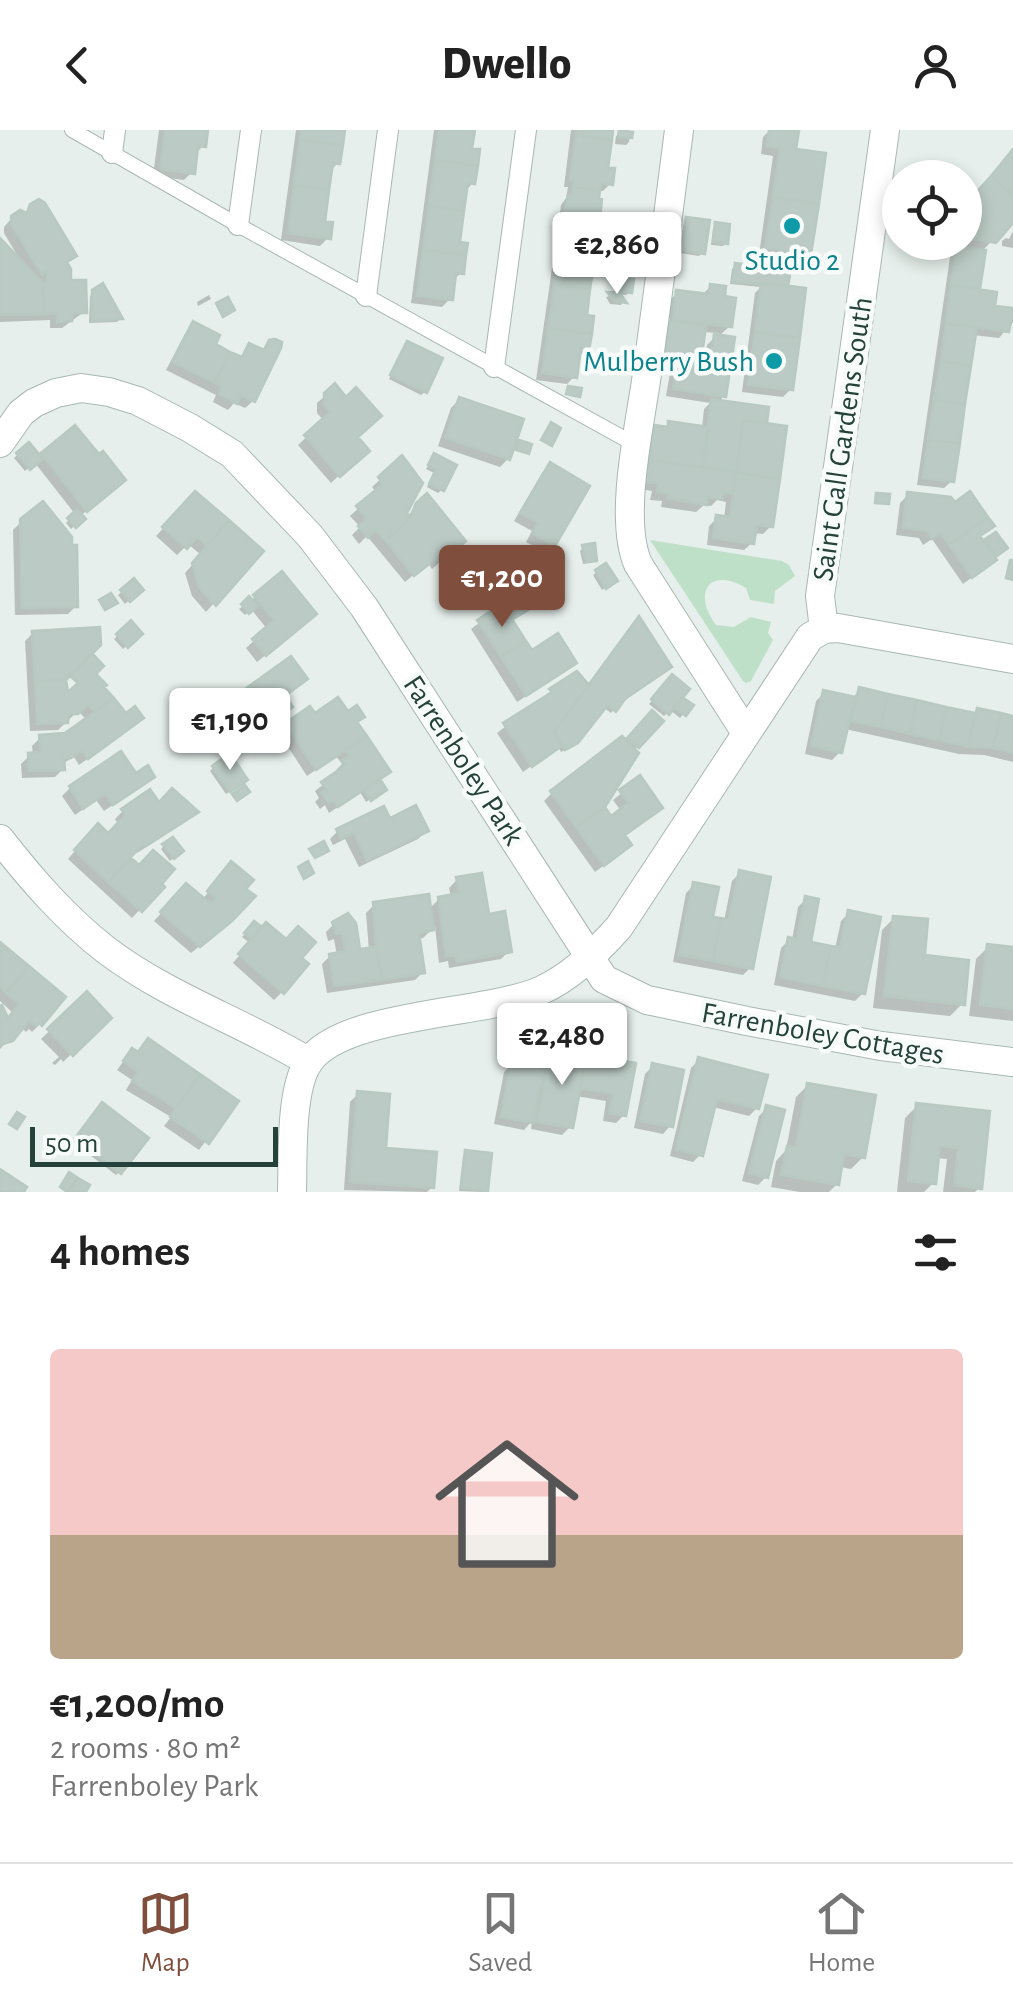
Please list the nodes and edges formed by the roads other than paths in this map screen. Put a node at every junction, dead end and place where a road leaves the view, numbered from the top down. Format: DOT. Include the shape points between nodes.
graph roads {
  1 [pos="72,130"];
  2 [pos="114,130"];
  3 [pos="251,130"];
  4 [pos="388,130"];
  5 [pos="526,130"];
  6 [pos="679,130"];
  7 [pos="885,130"];
  8 [pos="112,152"];
  9 [pos="238,225"];
  10 [pos="366,296"];
  11 [pos="494,367"];
  12 [pos="0,443"];
  13 [pos="636,446"];
  14 [pos="824,629"];
  15 [pos="1013,660"];
  16 [pos="746,733"];
  17 [pos="0,839"];
  18 [pos="589,959"];
  19 [pos="309,1062"];
  20 [pos="1013,1062"];
  21 [pos="292,1192"];
  1 -- 8 [label="lane"];
  2 -- 8 [label="street"];
  3 -- 9 [label="street"];
  4 -- 10 [label="street"];
  5 -- 11 [label="street"];
  6 -- 13 [label="street"];
  7 -- 14 [label="street, Saint Gall Gardens South" via="820,596"];
  8 -- 9 [label="lane"];
  9 -- 10 [label="lane"];
  10 -- 11 [label="lane"];
  11 -- 13 [label="lane"];
  12 -- 18 [label="street, Farrenboley Park" via="34,403 82,388 138,401 232,454 310,536 364,607"];
  13 -- 16 [label="street" via="631,548"];
  14 -- 15 [label="street"];
  14 -- 16 [label="street" via="810,637"];
  16 -- 18 [label="street" via="619,927"];
  17 -- 19 [label="street" via="48,898 108,952"];
  18 -- 19 [label="street" via="528,995 372,1027"];
  18 -- 20 [label="street, Farrenboley Cottages" via="604,979 647,1000 881,1046"];
  19 -- 21 [label="street" via="296,1104"];
}
